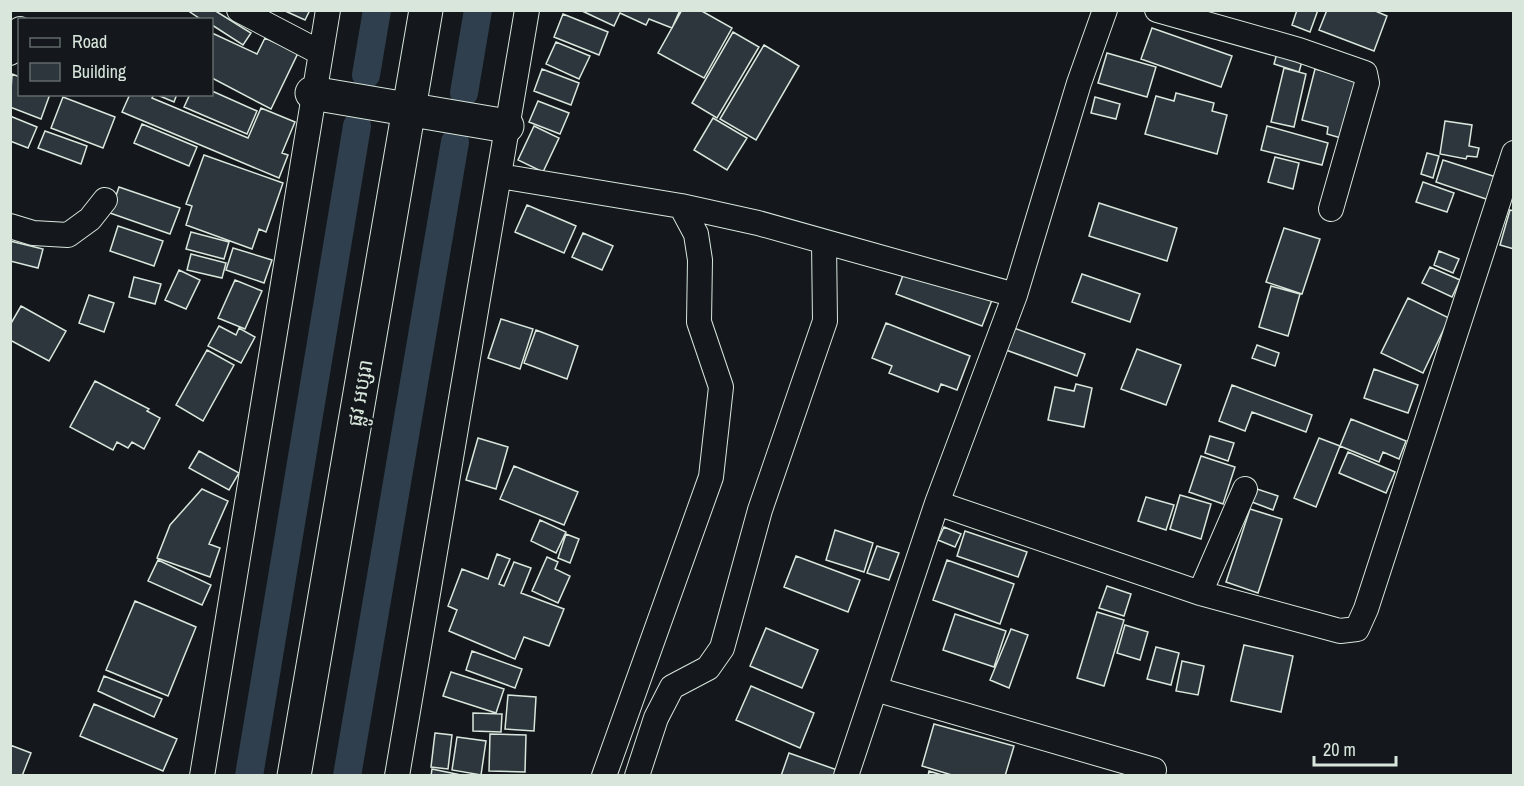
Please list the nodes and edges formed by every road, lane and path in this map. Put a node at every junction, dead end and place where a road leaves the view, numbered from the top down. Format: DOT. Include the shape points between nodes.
graph roads {
  1 [pos="239,10"];
  2 [pos="328,10"];
  3 [pos="426,10"];
  4 [pos="527,10"];
  5 [pos="1105,10"];
  6 [pos="1157,10"];
  7 [pos="18,34"];
  8 [pos="10,53"];
  9 [pos="321,53"];
  10 [pos="312,93"];
  11 [pos="409,110"];
  12 [pos="507,126"];
  13 [pos="1514,153"];
  14 [pos="500,176"];
  15 [pos="105,200"];
  16 [pos="681,206"];
  17 [pos="1331,209"];
  18 [pos="10,226"];
  19 [pos="824,242"];
  20 [pos="1015,295"];
  21 [pos="1245,489"];
  22 [pos="937,503"];
  23 [pos="1200,593"];
  24 [pos="875,689"];
  25 [pos="1154,770"];
  26 [pos="202,776"];
  27 [pos="294,776"];
  28 [pos="397,776"];
  29 [pos="604,776"];
  30 [pos="637,776"];
  31 [pos="846,776"];
  1 -- 9 [label="street"];
  2 -- 9 [label="street"];
  3 -- 11 [label="main road, ផ្លូវ អប្សរា"];
  4 -- 12 [label="street"];
  5 -- 20 [label="street"];
  6 -- 17 [label="street" via="1299,50 1365,74 1367,83"];
  7 -- 8 [label="street"];
  9 -- 10 [label="street"];
  10 -- 11 [label="main road"];
  10 -- 26 [label="street"];
  11 -- 12 [label="main road"];
  11 -- 27 [label="main road, ផ្លូវ អប្សរា"];
  12 -- 14 [label="street"];
  13 -- 23 [label="street" via="1357,629 1340,631"];
  14 -- 16 [label="street"];
  14 -- 28 [label="street"];
  15 -- 18 [label="street" via="90,219 68,235 33,233"];
  16 -- 19 [label="street"];
  16 -- 29 [label="street" via="696,234 700,260 699,322 721,387 711,477"];
  19 -- 20 [label="street"];
  19 -- 30 [label="street" via="825,321 760,510 722,648 708,668 672,687 656,718"];
  20 -- 22 [label="street"];
  21 -- 23 [label="street"];
  22 -- 23 [label="street"];
  22 -- 24 [label="street"];
  24 -- 25 [label="street"];
  24 -- 31 [label="street"];
}
